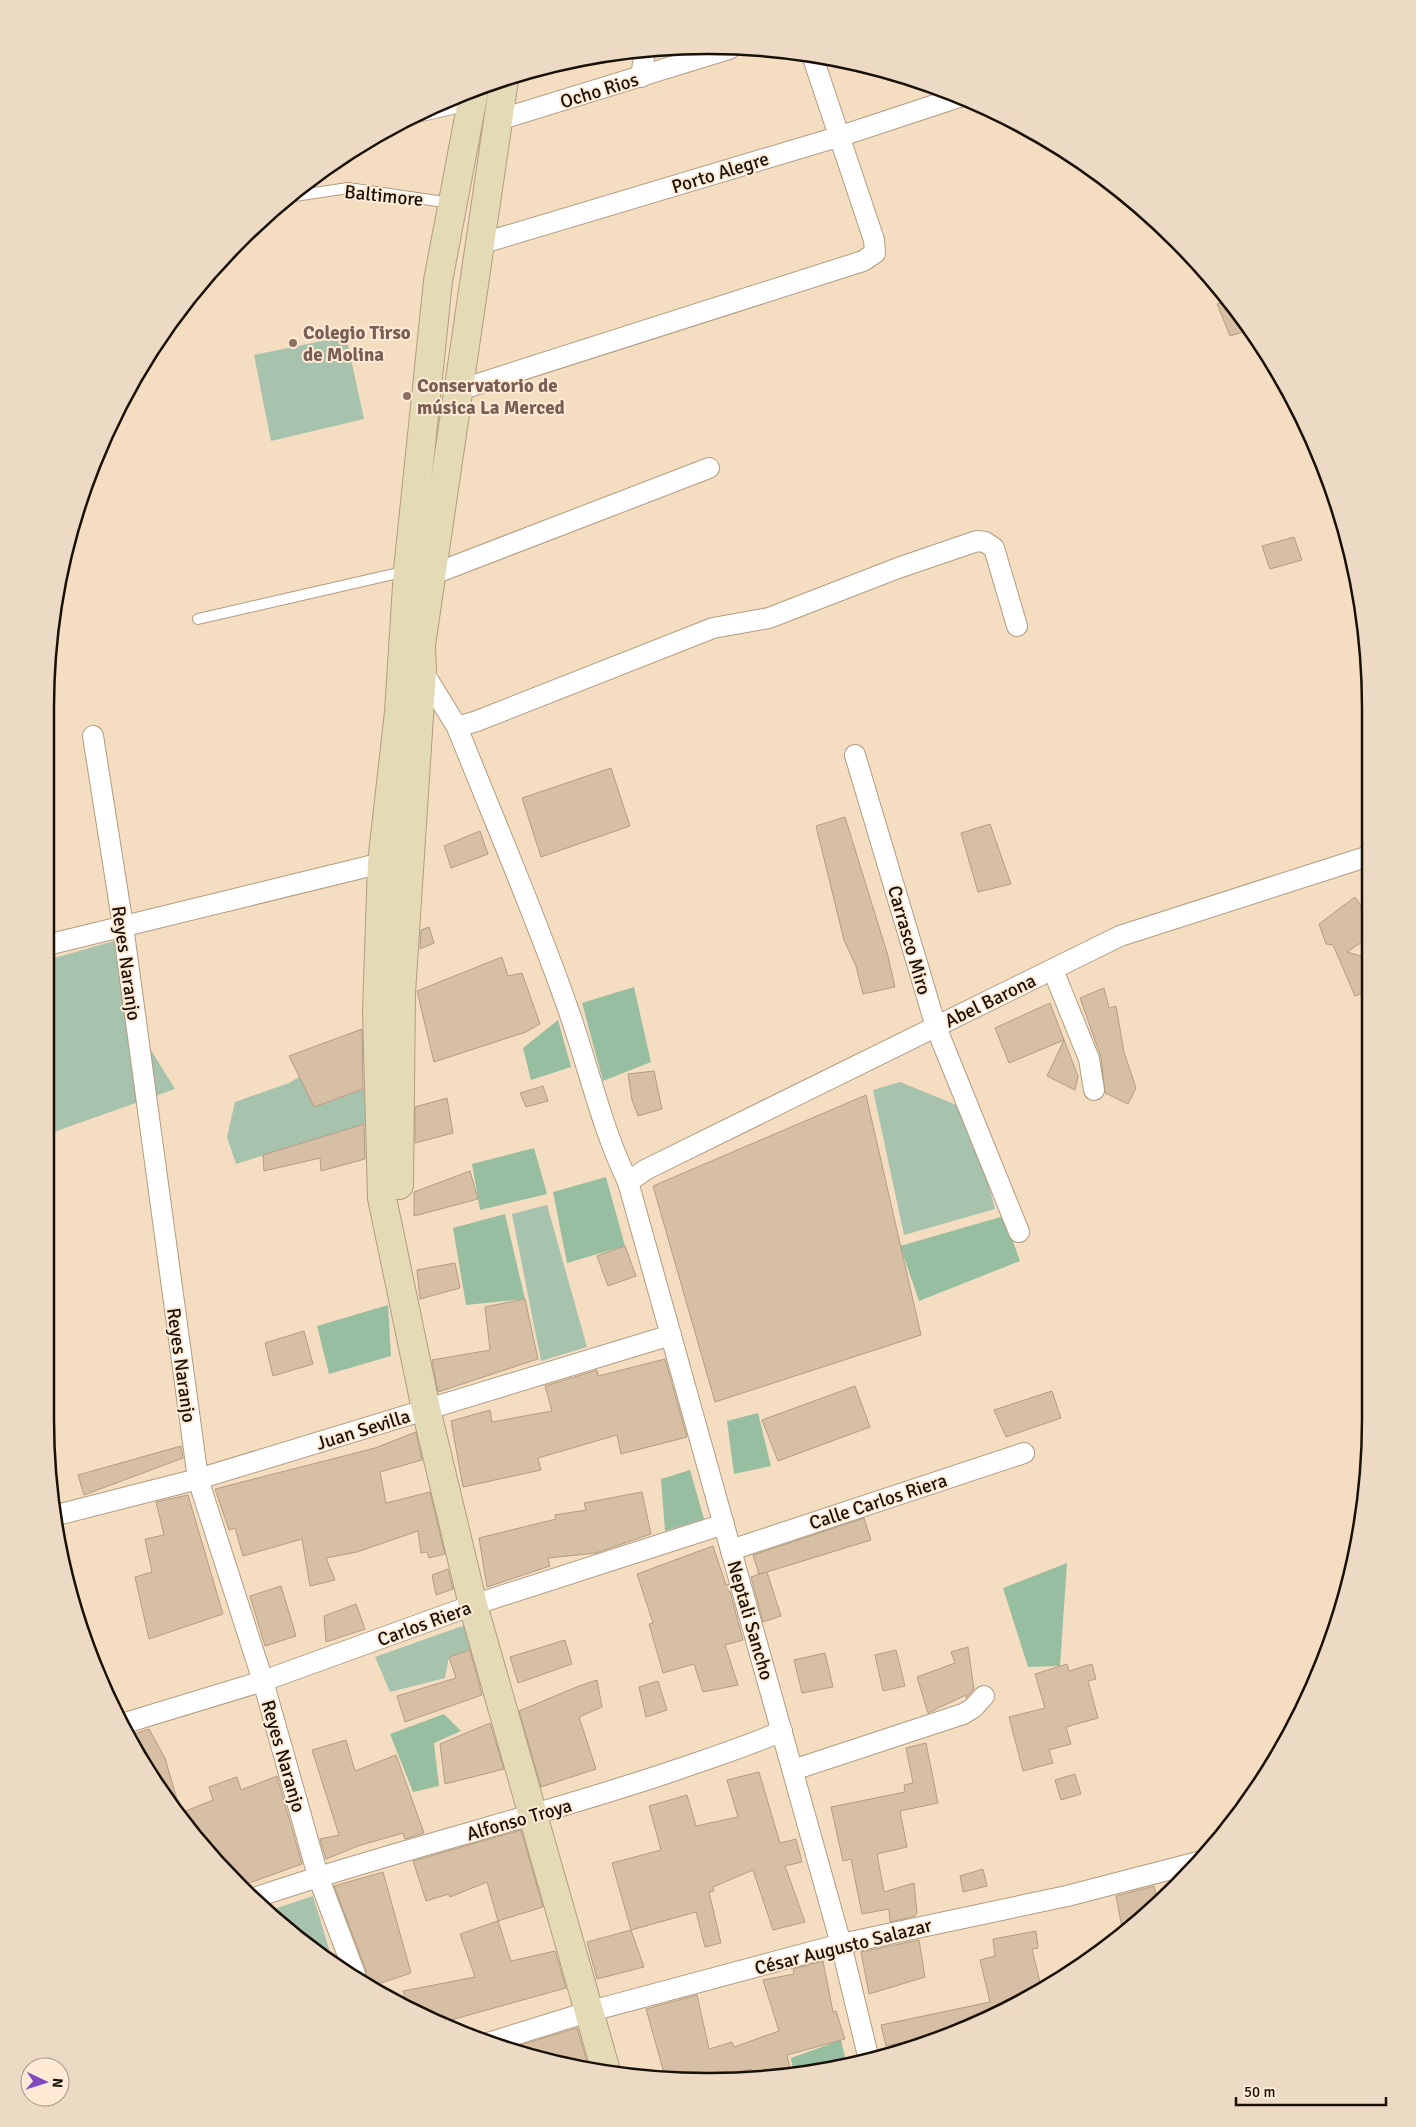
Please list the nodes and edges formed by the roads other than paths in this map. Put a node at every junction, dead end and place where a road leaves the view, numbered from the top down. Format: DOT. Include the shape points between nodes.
graph roads {
  1 [pos="695,54"];
  2 [pos="644,57"];
  3 [pos="815,63"];
  4 [pos="641,77"];
  5 [pos="501,87"];
  6 [pos="473,98"];
  7 [pos="948,100"];
  8 [pos="498,120"];
  9 [pos="841,136"];
  10 [pos="303,195"];
  11 [pos="451,203"];
  12 [pos="480,244"];
  13 [pos="459,390"];
  14 [pos="709,468"];
  15 [pos="419,573"];
  16 [pos="198,619"];
  17 [pos="1017,626"];
  18 [pos="422,670"];
  19 [pos="457,727"];
  20 [pos="92,736"];
  21 [pos="856,755"];
  22 [pos="1362,858"];
  23 [pos="382,863"];
  24 [pos="123,926"];
  25 [pos="54,943"];
  26 [pos="1053,970"];
  27 [pos="936,1027"];
  28 [pos="1094,1090"];
  29 [pos="628,1182"];
  30 [pos="1019,1232"];
  31 [pos="398,1269"];
  32 [pos="671,1335"];
  33 [pos="426,1409"];
  34 [pos="1024,1453"];
  35 [pos="198,1480"];
  36 [pos="61,1514"];
  37 [pos="724,1524"];
  38 [pos="731,1550"];
  39 [pos="473,1604"];
  40 [pos="263,1681"];
  41 [pos="984,1696"];
  42 [pos="128,1722"];
  43 [pos="782,1731"];
  44 [pos="792,1770"];
  45 [pos="534,1815"];
  46 [pos="1186,1865"];
  47 [pos="318,1876"];
  48 [pos="260,1896"];
  49 [pos="841,1944"];
  50 [pos="353,1968"];
  51 [pos="591,2012"];
  52 [pos="500,2039"];
  53 [pos="867,2053"];
  54 [pos="604,2065"];
  1 -- 4 [label="street, Ocho Rios"];
  2 -- 4 [label="street"];
  3 -- 9 [label="street"];
  4 -- 8 [label="street, Ocho Rios"];
  5 -- 8 [label="street"];
  6 -- 11 [label="street"];
  7 -- 9 [label="street, Porto Alegre"];
  8 -- 12 [label="street"];
  9 -- 12 [label="street, Porto Alegre"];
  9 -- 13 [label="street" via="874,240 875,253 863,261"];
  10 -- 11 [label="lane, Baltimore" via="348,188"];
  11 -- 15 [label="street" via="438,282"];
  12 -- 13 [label="street"];
  13 -- 15 [label="street"];
  14 -- 15 [label="street"];
  15 -- 16 [label="lane"];
  15 -- 18 [label="street"];
  15 -- 23 [label="street"];
  17 -- 19 [label="street" via="994,548 986,542 977,541 769,618 713,628"];
  18 -- 19 [label="street, Neptali Sancho"];
  18 -- 31 [label="street" via="400,992"];
  19 -- 29 [label="street, Neptali Sancho" via="558,980 616,1159"];
  20 -- 24 [label="street, Reyes Naranjo"];
  21 -- 27 [label="street, Carrasco Miro"];
  22 -- 26 [label="street, Abel Barona" via="1120,936"];
  23 -- 24 [label="street"];
  23 -- 31 [label="street" via="377,1011 382,1198"];
  24 -- 25 [label="street"];
  24 -- 35 [label="street, Reyes Naranjo"];
  26 -- 27 [label="street, Abel Barona"];
  26 -- 28 [label="street" via="1089,1059"];
  27 -- 29 [label="street, Abel Barona" via="645,1170"];
  27 -- 30 [label="street, Carrasco Miro"];
  29 -- 32 [label="street, Neptali Sancho"];
  31 -- 33 [label="street"];
  32 -- 33 [label="street, Juan Sevilla"];
  32 -- 37 [label="street, Neptali Sancho"];
  33 -- 35 [label="street, Juan Sevilla"];
  33 -- 39 [label="street"];
  34 -- 38 [label="street, Calle Carlos Riera"];
  35 -- 36 [label="street, Juan Sevilla"];
  35 -- 40 [label="street, Reyes Naranjo"];
  37 -- 38 [label="street, Neptali Sancho"];
  37 -- 39 [label="street, Carlos Riera"];
  38 -- 43 [label="street, Neptali Sancho"];
  39 -- 40 [label="street, Carlos Riera"];
  39 -- 45 [label="street"];
  40 -- 42 [label="street, Carlos Riera"];
  40 -- 47 [label="street, Reyes Naranjo"];
  41 -- 44 [label="street" via="963,1714"];
  43 -- 44 [label="street, Neptali Sancho"];
  43 -- 45 [label="street, Alfonso Troya" via="631,1785"];
  44 -- 49 [label="street, Neptali Sancho"];
  45 -- 47 [label="street, Alfonso Troya"];
  45 -- 51 [label="street"];
  46 -- 49 [label="street, César Augusto Salazar" via="1067,1896"];
  47 -- 48 [label="street, Alfonso Troya"];
  47 -- 50 [label="street, Reyes Naranjo"];
  49 -- 51 [label="street, César Augusto Salazar"];
  49 -- 53 [label="street, Neptali Sancho"];
  51 -- 52 [label="street, César Augusto Salazar"];
  51 -- 54 [label="street"];
}
